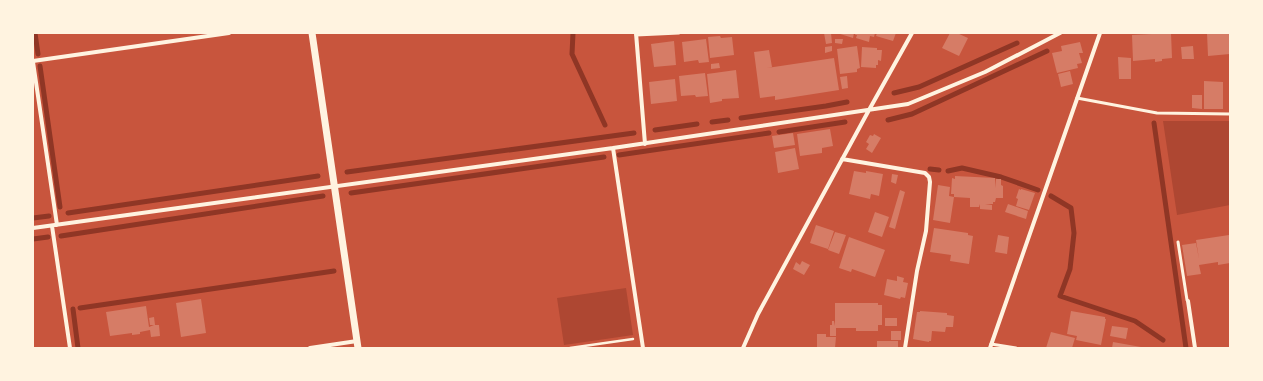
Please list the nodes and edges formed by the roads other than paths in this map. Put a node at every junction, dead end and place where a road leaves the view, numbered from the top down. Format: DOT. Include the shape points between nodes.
graph roads {
  1 [pos="229,33"];
  2 [pos="312,33"];
  3 [pos="679,33"];
  4 [pos="912,33"];
  5 [pos="1060,33"];
  6 [pos="1100,33"];
  7 [pos="636,34"];
  8 [pos="33,61"];
  9 [pos="1077,98"];
  10 [pos="868,110"];
  11 [pos="1230,114"];
  12 [pos="645,144"];
  13 [pos="613,148"];
  14 [pos="842,159"];
  15 [pos="334,186"];
  16 [pos="54,225"];
  17 [pos="33,228"];
  18 [pos="1178,242"];
  19 [pos="1188,301"];
  20 [pos="357,345"];
  21 [pos="990,346"];
  22 [pos="70,348"];
  23 [pos="310,348"];
  24 [pos="643,348"];
  25 [pos="743,348"];
  26 [pos="905,348"];
  27 [pos="1016,348"];
  28 [pos="1195,348"];
  1 -- 8 [label="street"];
  2 -- 15 [label="street"];
  3 -- 7 [label="lane"];
  4 -- 10 [label="street"];
  5 -- 10 [label="street" via="985,72 908,104"];
  6 -- 9 [label="street"];
  7 -- 12 [label="street"];
  8 -- 16 [label="street"];
  9 -- 11 [label="lane" via="1157,113"];
  9 -- 21 [label="street"];
  10 -- 12 [label="street"];
  10 -- 14 [label="street"];
  12 -- 13 [label="street"];
  13 -- 15 [label="street"];
  13 -- 24 [label="street"];
  14 -- 25 [label="street" via="758,314"];
  14 -- 26 [label="street" via="925,173 929,177 926,231"];
  15 -- 16 [label="street"];
  15 -- 20 [label="street"];
  16 -- 17 [label="street"];
  16 -- 22 [label="street"];
  18 -- 19 [label="lane"];
  19 -- 28 [label="street"];
  20 -- 23 [label="street"];
  21 -- 27 [label="lane"];
}
